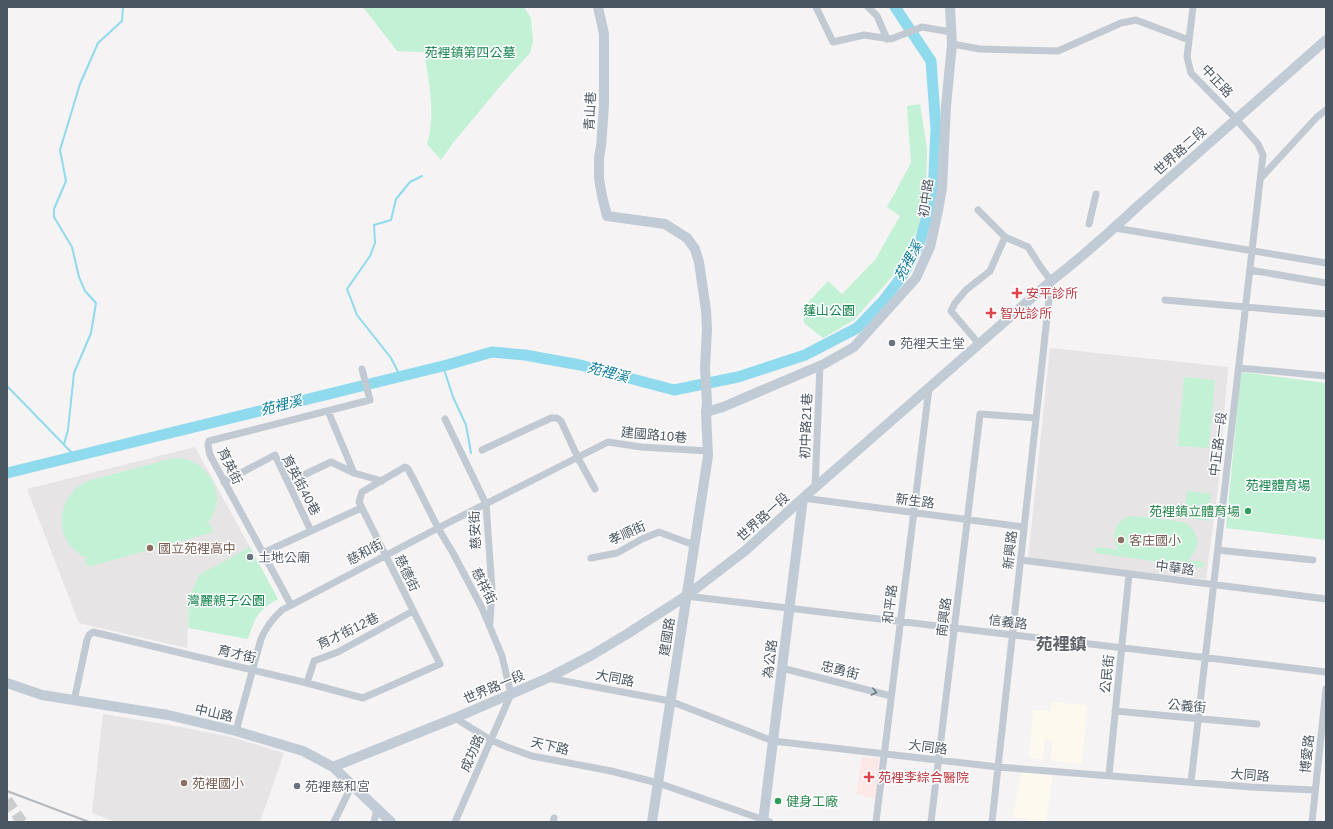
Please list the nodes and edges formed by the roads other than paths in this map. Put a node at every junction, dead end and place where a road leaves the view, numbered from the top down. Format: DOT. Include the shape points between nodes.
graph roads {
  1 [pos="598,7"];
  2 [pos="816,7"];
  3 [pos="868,7"];
  4 [pos="950,7"];
  5 [pos="1193,7"];
  6 [pos="951,32"];
  7 [pos="889,39"];
  8 [pos="1189,40"];
  9 [pos="1326,40"];
  10 [pos="952,44"];
  11 [pos="1326,110"];
  12 [pos="1236,118"];
  13 [pos="1260,178"];
  14 [pos="1096,194"];
  15 [pos="978,210"];
  16 [pos="607,216"];
  17 [pos="1089,224"];
  18 [pos="1115,228"];
  19 [pos="1004,237"];
  20 [pos="1252,250"];
  21 [pos="1326,263"];
  22 [pos="1250,270"];
  23 [pos="1051,280"];
  24 [pos="1326,283"];
  25 [pos="1165,300"];
  26 [pos="1246,307"];
  27 [pos="1326,314"];
  28 [pos="979,344"];
  29 [pos="820,365"];
  30 [pos="1239,368"];
  31 [pos="362,369"];
  32 [pos="1326,376"];
  33 [pos="929,388"];
  34 [pos="706,407"];
  35 [pos="328,411"];
  36 [pos="1036,418"];
  37 [pos="445,419"];
  38 [pos="482,450"];
  39 [pos="708,454"];
  40 [pos="578,458"];
  41 [pos="354,473"];
  42 [pos="382,481"];
  43 [pos="224,482"];
  44 [pos="288,482"];
  45 [pos="815,488"];
  46 [pos="595,489"];
  47 [pos="803,498"];
  48 [pos="486,504"];
  49 [pos="361,508"];
  50 [pos="913,513"];
  51 [pos="967,520"];
  52 [pos="1024,527"];
  53 [pos="438,528"];
  54 [pos="311,531"];
  55 [pos="694,545"];
  56 [pos="1218,550"];
  57 [pos="263,553"];
  58 [pos="385,555"];
  59 [pos="591,558"];
  60 [pos="1021,560"];
  61 [pos="1313,560"];
  62 [pos="1129,574"];
  63 [pos="1214,585"];
  64 [pos="686,596"];
  65 [pos="1326,599"];
  66 [pos="291,605"];
  67 [pos="790,608"];
  68 [pos="413,611"];
  69 [pos="900,621"];
  70 [pos="490,625"];
  71 [pos="954,628"];
  72 [pos="1013,635"];
  73 [pos="1122,648"];
  74 [pos="1205,658"];
  75 [pos="440,664"];
  76 [pos="782,668"];
  77 [pos="252,670"];
  78 [pos="1326,672"];
  79 [pos="548,678"];
  80 [pos="7,683"];
  81 [pos="307,683"];
  82 [pos="1326,689"];
  83 [pos="511,694"];
  84 [pos="891,696"];
  85 [pos="74,701"];
  86 [pos="670,701"];
  87 [pos="1116,711"];
  88 [pos="455,718"];
  89 [pos="1198,719"];
  90 [pos="1257,724"];
  91 [pos="236,731"];
  92 [pos="491,740"];
  93 [pos="773,741"];
  94 [pos="884,754"];
  95 [pos="939,761"];
  96 [pos="333,767"];
  97 [pos="998,767"];
  98 [pos="1109,775"];
  99 [pos="1191,782"];
  100 [pos="658,783"];
  101 [pos="352,785"];
  102 [pos="1315,790"];
  103 [pos="377,809"];
  104 [pos="766,821"];
  105 [pos="334,822"];
  106 [pos="374,822"];
  107 [pos="391,822"];
  108 [pos="455,822"];
  109 [pos="652,822"];
  110 [pos="876,822"];
  111 [pos="931,822"];
  112 [pos="992,822"];
  113 [pos="1312,822"];
  1 -- 16 [label="street, 青山巷" via="604,34 604,105 599,179"];
  2 -- 7 [label="street" via="833,42 864,35"];
  3 -- 7 [label="street" via="877,16"];
  4 -- 6 [label="street, 初中路"];
  5 -- 8 [label="street, 中正路"];
  6 -- 7 [label="street" via="922,27"];
  6 -- 10 [label="street, 初中路"];
  8 -- 10 [label="street" via="1136,20 1121,23 1058,51 980,50"];
  8 -- 12 [label="street, 中正路" via="1187,57 1191,73"];
  9 -- 12 [label="street, 世界路二段"];
  10 -- 29 [label="street, 初中路" via="942,188 930,247 916,278 854,347"];
  11 -- 13 [label="street"];
  12 -- 13 [label="street, 中正路一段" via="1258,144 1263,155"];
  12 -- 18 [label="street, 世界路二段"];
  13 -- 20 [label="street, 中正路一段"];
  14 -- 17 [label="street"];
  15 -- 19 [label="street"];
  16 -- 34 [label="street, 建國路" via="665,224 687,238 695,248 706,310"];
  18 -- 20 [label="street"];
  18 -- 23 [label="street, 世界路二段"];
  19 -- 23 [label="street" via="1028,247"];
  19 -- 28 [label="street" via="990,271 966,290 952,310"];
  20 -- 21 [label="street"];
  20 -- 22 [label="street, 中正路一段"];
  22 -- 24 [label="street"];
  22 -- 26 [label="street, 中正路一段"];
  23 -- 28 [label="street, 世界路一段"];
  23 -- 36 [label="street, 新興路"];
  25 -- 26 [label="street"];
  26 -- 27 [label="street"];
  26 -- 30 [label="street, 中正路一段"];
  28 -- 33 [label="street, 世界路一段"];
  29 -- 34 [label="street, 初中路" via="723,407"];
  29 -- 45 [label="street, 初中路21巷"];
  30 -- 32 [label="street"];
  30 -- 56 [label="street, 中正路一段"];
  31 -- 35 [label="street, 育英街" via="370,400"];
  33 -- 45 [label="street, 世界路一段"];
  33 -- 50 [label="street, 和平路"];
  34 -- 39 [label="street, 建國路"];
  35 -- 41 [label="street"];
  35 -- 43 [label="street, 育英街" via="210,441 210,455"];
  36 -- 51 [label="street, 南興路" via="980,414"];
  36 -- 52 [label="street, 新興路"];
  37 -- 48 [label="street, 慈安街"];
  38 -- 40 [label="street" via="551,418 557,418 561,421"];
  39 -- 40 [label="street, 建國路10巷" via="608,442"];
  39 -- 55 [label="street, 建國路"];
  40 -- 46 [label="street"];
  40 -- 48 [label="street, 慈和街"];
  41 -- 42 [label="street"];
  41 -- 44 [label="street" via="331,462"];
  42 -- 49 [label="street" via="362,492 359,502"];
  42 -- 53 [label="street, 慈祥街" via="405,467 408,469"];
  43 -- 44 [label="street, 育英街40巷" via="275,455"];
  43 -- 57 [label="street, 育英街"];
  44 -- 54 [label="street, 育英街40巷"];
  45 -- 47 [label="street, 世界路一段"];
  47 -- 50 [label="street, 新生路"];
  47 -- 64 [label="street, 世界路一段" via="746,550"];
  47 -- 67 [label="street, 為公路"];
  48 -- 53 [label="street, 慈和街"];
  48 -- 70 [label="street, 慈安街" via="492,589"];
  49 -- 54 [label="street"];
  49 -- 58 [label="street, 慈德街"];
  50 -- 51 [label="street, 新生路"];
  50 -- 69 [label="street, 和平路"];
  51 -- 52 [label="street, 新生路"];
  51 -- 71 [label="street, 南興路"];
  52 -- 60 [label="street, 新興路"];
  53 -- 58 [label="street, 慈和街"];
  53 -- 70 [label="street, 慈祥街"];
  54 -- 57 [label="street"];
  55 -- 59 [label="street, 孝順街" via="659,532 617,553"];
  55 -- 64 [label="street, 建國路"];
  56 -- 61 [label="street"];
  56 -- 63 [label="street, 中正路一段"];
  57 -- 66 [label="street, 育英街"];
  58 -- 66 [label="street, 慈和街"];
  58 -- 68 [label="street, 慈德街"];
  60 -- 62 [label="street, 中華路"];
  60 -- 72 [label="street, 新興路"];
  62 -- 63 [label="street, 中華路"];
  62 -- 73 [label="street, 公民街"];
  63 -- 65 [label="street, 中華路"];
  63 -- 74 [label="street, 中正路一段"];
  64 -- 67 [label="street, 信義路"];
  64 -- 79 [label="street, 世界路一段" via="622,638"];
  64 -- 86 [label="street, 建國路"];
  66 -- 77 [label="street, 慈和街" via="275,616 266,628"];
  67 -- 69 [label="street, 信義路"];
  67 -- 76 [label="street, 為公路"];
  68 -- 75 [label="street, 慈德街"];
  68 -- 81 [label="street, 育才街12巷" via="338,652 314,661"];
  69 -- 71 [label="street, 信義路"];
  69 -- 84 [label="street, 和平路"];
  70 -- 83 [label="street, 慈祥街" via="502,656"];
  71 -- 72 [label="street, 信義路"];
  71 -- 95 [label="street, 南興路"];
  72 -- 73 [label="street, 信義路"];
  72 -- 97 [label="street, 新興路"];
  73 -- 74 [label="street, 信義路"];
  73 -- 87 [label="street, 公民街"];
  74 -- 78 [label="street, 信義路"];
  74 -- 89 [label="street, 中正路一段"];
  75 -- 81 [label="street, 育才街" via="363,698"];
  76 -- 84 [label="street, 忠勇街, one-way"];
  76 -- 93 [label="street, 為公路"];
  77 -- 81 [label="street, 育才街"];
  77 -- 85 [label="street, 育才街" via="93,632 86,640"];
  77 -- 91 [label="street, 慈和街"];
  79 -- 83 [label="street, 世界路一段"];
  79 -- 86 [label="street, 大同路"];
  80 -- 85 [label="street, 中山路" via="42,695"];
  82 -- 102 [label="street, 博愛路"];
  83 -- 88 [label="street, 世界路一段"];
  83 -- 92 [label="street, 成功路"];
  84 -- 94 [label="street, 和平路"];
  85 -- 91 [label="street, 中山路" via="168,715"];
  86 -- 93 [label="street, 大同路"];
  86 -- 100 [label="street, 建國路"];
  87 -- 89 [label="street, 公義街"];
  87 -- 98 [label="street, 公民街"];
  88 -- 92 [label="street, 天下路"];
  88 -- 96 [label="street"];
  89 -- 90 [label="street, 公義街"];
  89 -- 99 [label="street, 中正路一段"];
  91 -- 96 [label="street, 中山路" via="303,751"];
  92 -- 100 [label="street, 天下路" via="532,756"];
  92 -- 108 [label="street, 成功路"];
  93 -- 94 [label="street, 大同路"];
  93 -- 104 [label="street, 為公路"];
  94 -- 95 [label="street, 大同路"];
  94 -- 110 [label="street, 和平路"];
  95 -- 97 [label="street, 大同路"];
  95 -- 111 [label="street, 南興路"];
  96 -- 101 [label="street, 中山路"];
  97 -- 98 [label="street, 大同路"];
  97 -- 112 [label="street, 新興路"];
  98 -- 99 [label="street, 大同路"];
  99 -- 102 [label="street, 大同路"];
  100 -- 104 [label="street, 天下路"];
  100 -- 109 [label="street, 建國路"];
  101 -- 103 [label="street, 中山路"];
  101 -- 105 [label="street"];
  102 -- 113 [label="street, 博愛路"];
  103 -- 106 [label="street"];
  103 -- 107 [label="street, 中山路"];
}
